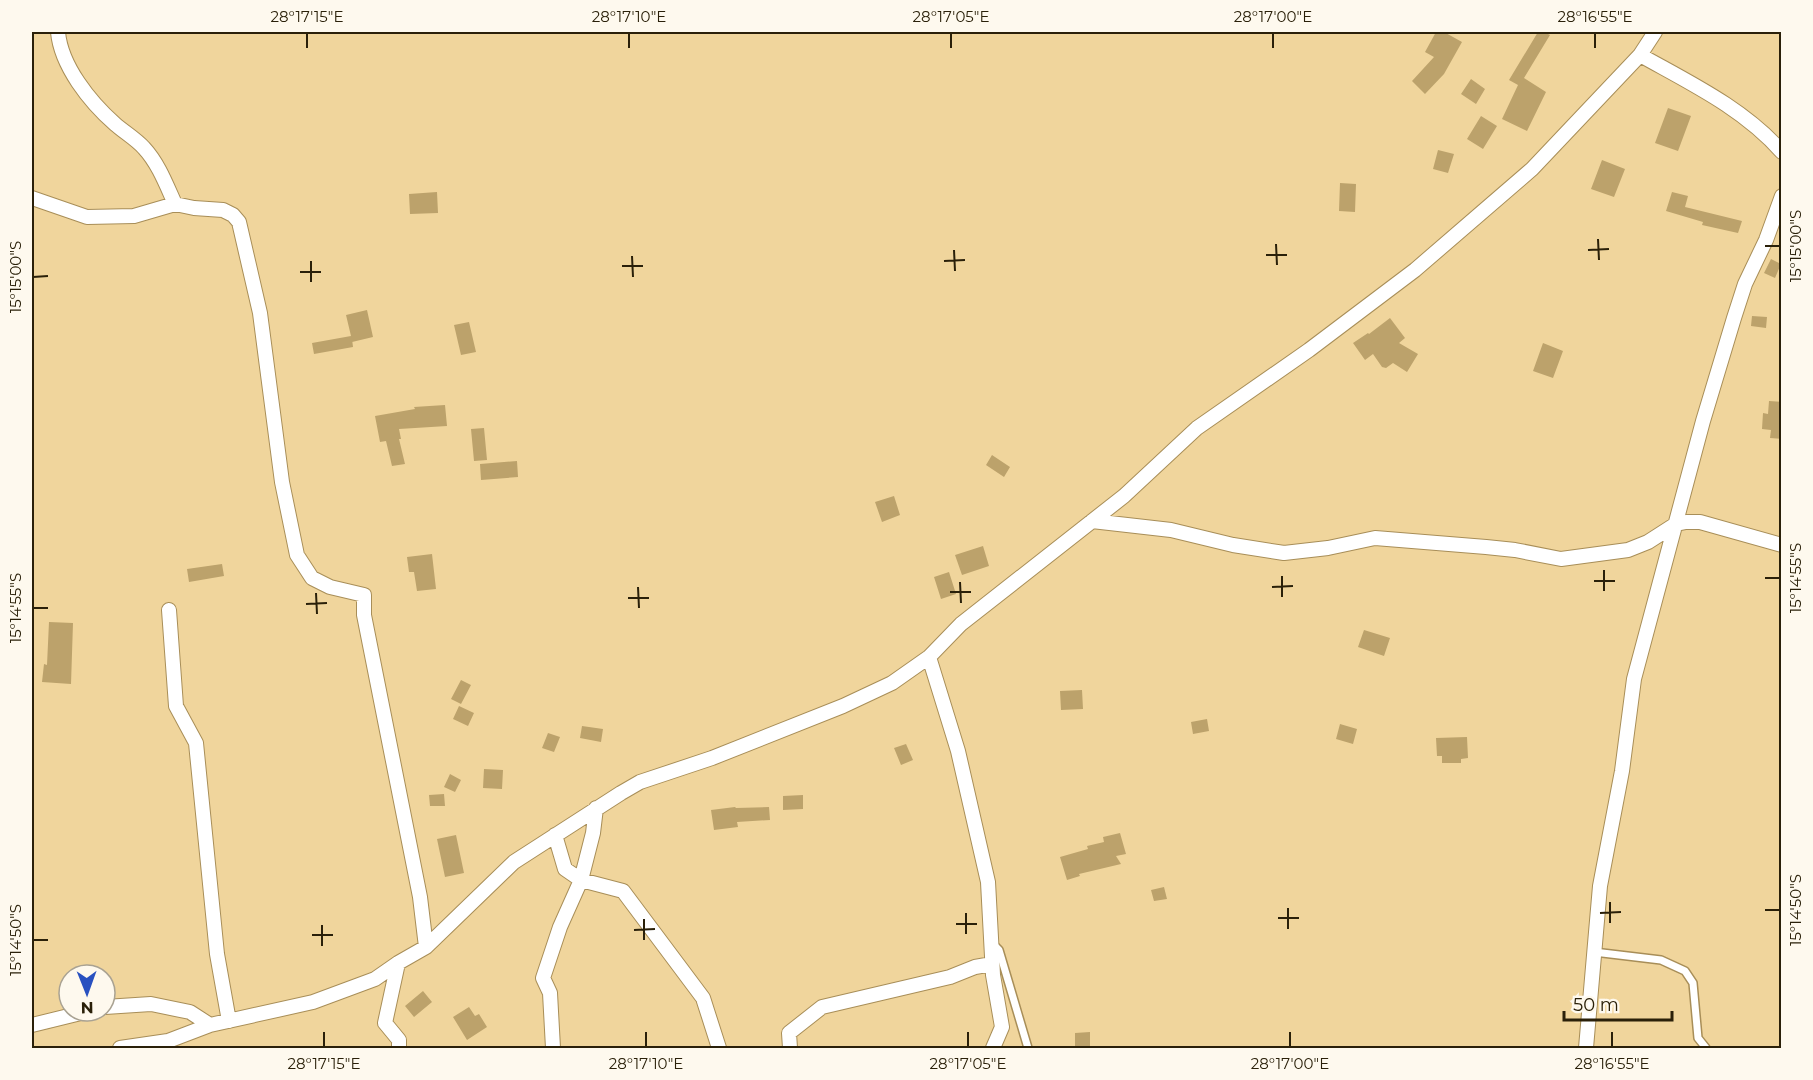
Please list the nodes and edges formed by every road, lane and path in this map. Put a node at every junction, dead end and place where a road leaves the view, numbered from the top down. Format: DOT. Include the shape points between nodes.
graph roads {
  1 [pos="58,32"];
  2 [pos="1655,32"];
  3 [pos="1640,55"];
  4 [pos="1782,152"];
  5 [pos="1782,196"];
  6 [pos="32,198"];
  7 [pos="175,204"];
  8 [pos="1092,521"];
  9 [pos="1676,524"];
  10 [pos="1782,545"];
  11 [pos="169,610"];
  12 [pos="929,657"];
  13 [pos="596,808"];
  14 [pos="555,835"];
  15 [pos="581,880"];
  16 [pos="991,941"];
  17 [pos="426,947"];
  18 [pos="1594,952"];
  19 [pos="398,963"];
  20 [pos="992,964"];
  21 [pos="117,1006"];
  22 [pos="57,1019"];
  23 [pos="229,1021"];
  24 [pos="32,1025"];
  25 [pos="210,1025"];
  26 [pos="120,1048"];
  27 [pos="399,1048"];
  28 [pos="553,1048"];
  29 [pos="719,1048"];
  30 [pos="790,1048"];
  31 [pos="993,1048"];
  32 [pos="1028,1048"];
  33 [pos="1586,1048"];
  34 [pos="1706,1048"];
  1 -- 7 [label="street" via="74,73 93,100 142,145"];
  2 -- 3 [label="street"];
  3 -- 4 [label="street" via="1728,104"];
  3 -- 8 [label="street" via="1532,169 1424,262 1309,350 1197,428"];
  5 -- 9 [label="street" via="1734,318"];
  6 -- 7 [label="street" via="87,217 105,218 134,216"];
  7 -- 17 [label="street" via="223,210 239,222 260,313 282,482 297,555 312,578 364,595 364,615 420,897"];
  8 -- 9 [label="street" via="1171,530 1284,553 1374,538 1495,548 1561,559 1628,550"];
  8 -- 12 [label="street" via="962,624"];
  9 -- 10 [label="street" via="1700,522"];
  9 -- 18 [label="street" via="1634,679 1622,771 1600,886"];
  11 -- 23 [label="street" via="176,706 196,743 217,954"];
  12 -- 13 [label="street" via="892,683 843,706 640,782"];
  12 -- 16 [label="street" via="958,751 988,882"];
  13 -- 14 [label="street"];
  13 -- 15 [label="street"];
  14 -- 15 [label="street" via="565,870"];
  14 -- 17 [label="street" via="514,862"];
  15 -- 28 [label="street" via="543,978 550,993"];
  15 -- 29 [label="street" via="623,891 703,998"];
  16 -- 20 [label="street"];
  16 -- 32 [label="lane" via="999,950"];
  17 -- 19 [label="street"];
  18 -- 33 [label="street"];
  18 -- 34 [label="lane" via="1661,960 1685,971 1693,983 1698,1038"];
  19 -- 23 [label="street" via="375,979 313,1002"];
  19 -- 27 [label="street" via="385,1023 399,1040"];
  20 -- 30 [label="street" via="822,1007 789,1033"];
  20 -- 31 [label="street" via="1002,1027"];
  21 -- 25 [label="street" via="151,1004 190,1012"];
  22 -- 24 [label="street"];
  23 -- 25 [label="street"];
  25 -- 26 [label="street" via="168,1041"];
}
